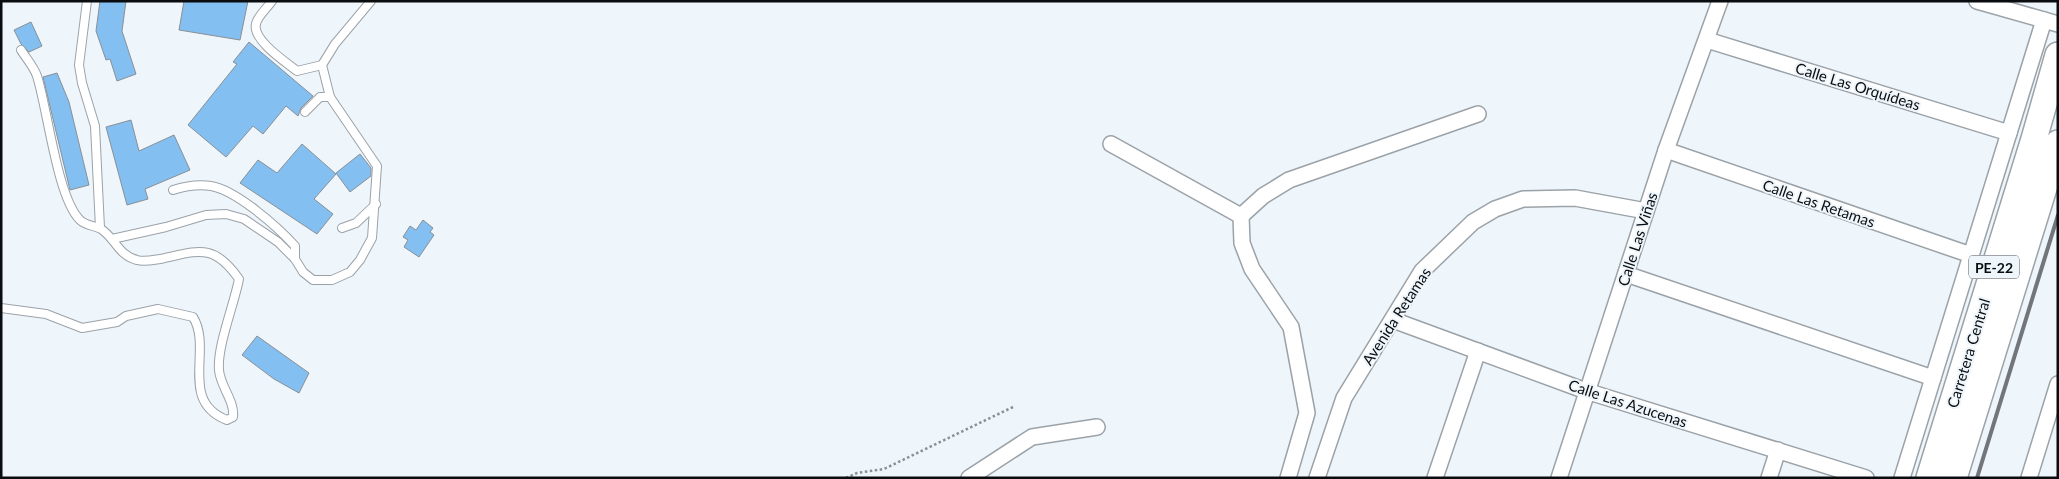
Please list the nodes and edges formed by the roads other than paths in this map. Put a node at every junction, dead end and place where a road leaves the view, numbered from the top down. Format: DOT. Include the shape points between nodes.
graph roads {
  1 [pos="88,1"];
  2 [pos="272,1"];
  3 [pos="371,1"];
  4 [pos="1720,1"];
  5 [pos="1977,1"];
  6 [pos="2051,22"];
  7 [pos="1707,40"];
  8 [pos="21,50"];
  9 [pos="2058,55"];
  10 [pos="322,66"];
  11 [pos="330,96"];
  12 [pos="305,112"];
  13 [pos="1478,114"];
  14 [pos="2008,133"];
  15 [pos="2050,142"];
  16 [pos="1112,144"];
  17 [pos="1666,150"];
  18 [pos="173,190"];
  19 [pos="376,204"];
  20 [pos="1646,211"];
  21 [pos="1241,216"];
  22 [pos="100,228"];
  23 [pos="342,228"];
  24 [pos="112,238"];
  25 [pos="1971,255"];
  26 [pos="295,259"];
  27 [pos="1626,274"];
  28 [pos="1,308"];
  29 [pos="1393,320"];
  30 [pos="1478,351"];
  31 [pos="1933,378"];
  32 [pos="2058,384"];
  33 [pos="1586,391"];
  34 [pos="1097,427"];
  35 [pos="1778,450"];
  36 [pos="969,478"];
  37 [pos="1288,478"];
  38 [pos="1317,478"];
  39 [pos="1435,478"];
  40 [pos="1559,478"];
  41 [pos="1769,478"];
  42 [pos="1866,478"];
  43 [pos="1902,478"];
  44 [pos="1929,478"];
  45 [pos="1954,478"];
  46 [pos="2029,478"];
  1 -- 22 [label="lane" via="79,65 95,126"];
  2 -- 10 [label="lane" via="256,24 256,34 262,42 297,71"];
  3 -- 10 [label="lane" via="335,44"];
  4 -- 7 [label="street, Calle Las Viñas"];
  5 -- 6 [label="street"];
  6 -- 14 [label="street"];
  7 -- 14 [label="street, Calle Las Orquídeas"];
  7 -- 17 [label="street, Calle Las Viñas"];
  8 -- 22 [label="lane" via="36,75 65,193 73,213 83,223"];
  9 -- 15 [label="highway, Carretera Central / PE-22"];
  10 -- 11 [label="lane"];
  11 -- 12 [label="lane" via="320,97"];
  11 -- 19 [label="lane" via="378,166"];
  13 -- 21 [label="street" via="1289,180 1262,196"];
  14 -- 25 [label="street"];
  15 -- 44 [label="highway, Carretera Central / PE-22"];
  15 -- 45 [label="highway, Carretera Central / PE-22"];
  16 -- 21 [label="street"];
  17 -- 20 [label="street, Calle Las Viñas"];
  17 -- 25 [label="street, Calle Las Retamas"];
  18 -- 26 [label="lane" via="191,185 213,186 247,203 285,234 295,246"];
  19 -- 23 [label="lane" via="356,223"];
  19 -- 26 [label="lane" via="372,238 350,272 332,280 313,280"];
  20 -- 27 [label="street, Calle Las Viñas"];
  20 -- 29 [label="street, Avenida Retamas" via="1575,198 1523,199 1494,209 1473,222 1422,271"];
  21 -- 37 [label="street" via="1242,243 1252,269 1291,327 1307,413"];
  22 -- 24 [label="lane"];
  24 -- 26 [label="lane" via="206,215 226,214 259,228"];
  24 -- 28 [label="lane" via="123,254 138,261 192,250 210,252 220,258 238,279 219,370 234,410 230,420 213,411 205,402 199,386 197,322 193,316 158,309 126,316 117,322 82,328 46,314"];
  25 -- 31 [label="street"];
  27 -- 31 [label="street"];
  27 -- 33 [label="street, Calle Las Viñas"];
  29 -- 30 [label="street, Calle Las Azucenas"];
  29 -- 38 [label="street, Avenida Retamas" via="1344,398"];
  30 -- 33 [label="street, Calle Las Azucenas"];
  30 -- 39 [label="street"];
  31 -- 43 [label="street"];
  32 -- 46 [label="street"];
  33 -- 35 [label="street, Calle Las Azucenas"];
  33 -- 40 [label="street, Calle Las Viñas"];
  34 -- 36 [label="street" via="1032,437"];
  35 -- 41 [label="street"];
  35 -- 42 [label="street, Calle Las Azucenas"];
}
